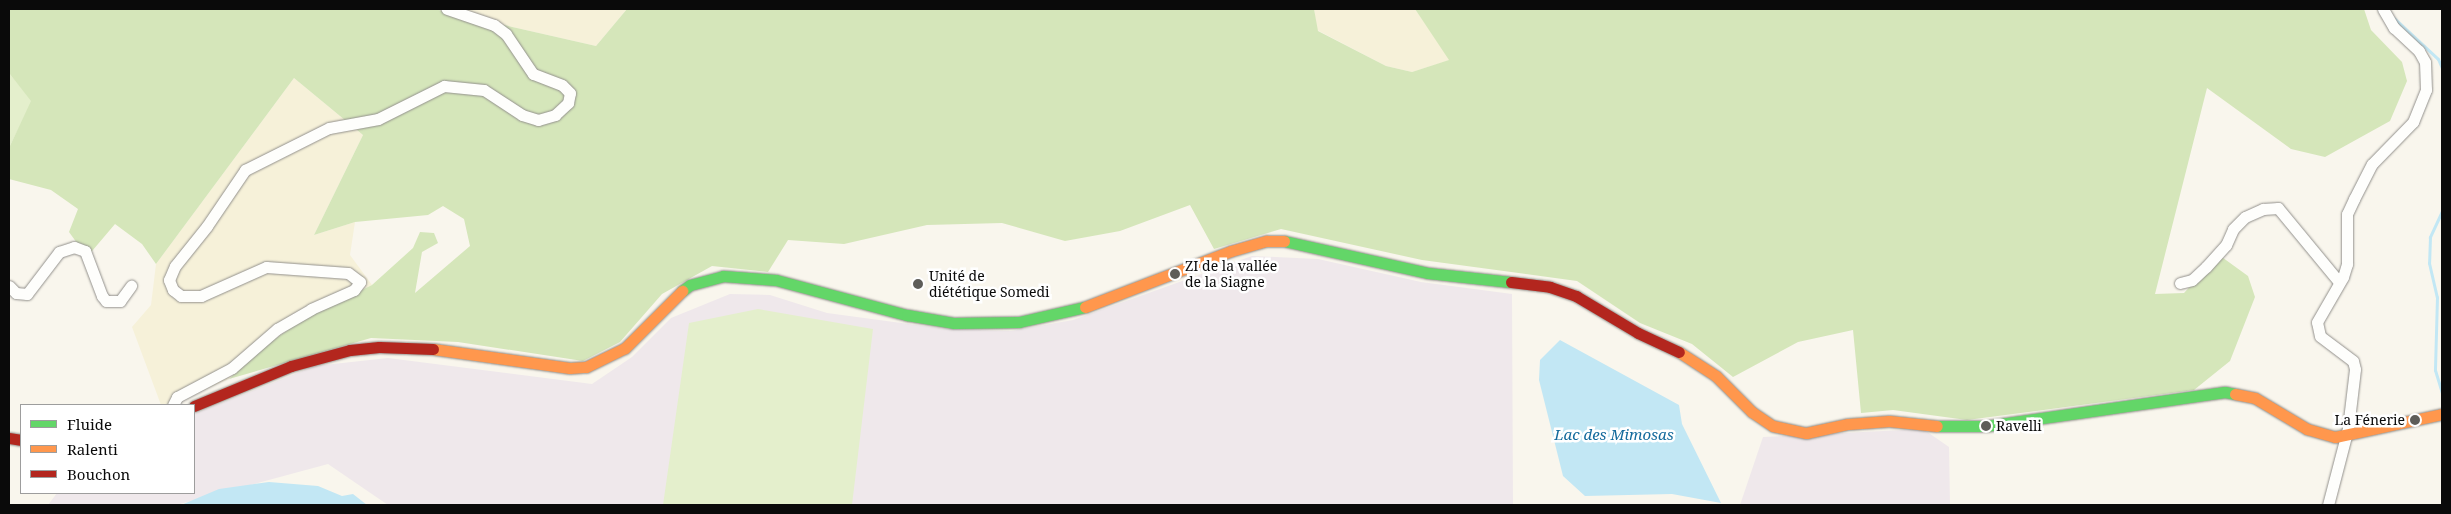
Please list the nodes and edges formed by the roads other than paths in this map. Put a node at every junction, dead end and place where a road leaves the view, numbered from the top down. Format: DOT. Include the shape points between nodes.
graph roads {
  1 [pos="447,9"];
  2 [pos="2383,9"];
  3 [pos="2339,282"];
  4 [pos="2180,283"];
  5 [pos="9,286"];
  6 [pos="131,286"];
  7 [pos="174,404"];
  8 [pos="195,406"];
  9 [pos="2442,414"];
  10 [pos="2347,436"];
  11 [pos="2328,505"];
  1 -- 7 [label="street" via="494,26 506,34 533,74 562,84 570,93 568,103 554,115 538,120 522,115 484,90 444,86 378,119 329,128 245,170 175,266 169,280 174,290 182,296 201,296 266,267 348,273 360,282 354,290 277,329 232,368 177,397"];
  2 -- 3 [label="street" via="2394,28 2426,62 2426,90 2413,122 2372,164 2354,199 2348,214 2347,264"];
  3 -- 4 [label="street" via="2278,208 2263,209 2245,217 2233,229 2226,246 2206,267 2192,280"];
  3 -- 10 [label="street" via="2317,322 2320,336 2353,362 2356,369"];
  5 -- 6 [label="street" via="16,293 27,294 59,252 74,247 85,252 106,301 120,301"];
  8 -- 10 [label="main road" via="290,366 350,350 379,347 435,349 586,367 625,348 664,306 690,285 723,276 776,280 907,315 954,324 1009,323 1045,319 1074,311 1231,251 1266,241 1284,241 1428,273 1550,287 1576,296 1638,333 1686,355 1716,376 1752,412 1773,426 1806,433 1848,424 1889,421 1955,428 1986,426 2224,392 2254,398 2320,434"];
  9 -- 10 [label="main road"];
  10 -- 11 [label="street"];
}
